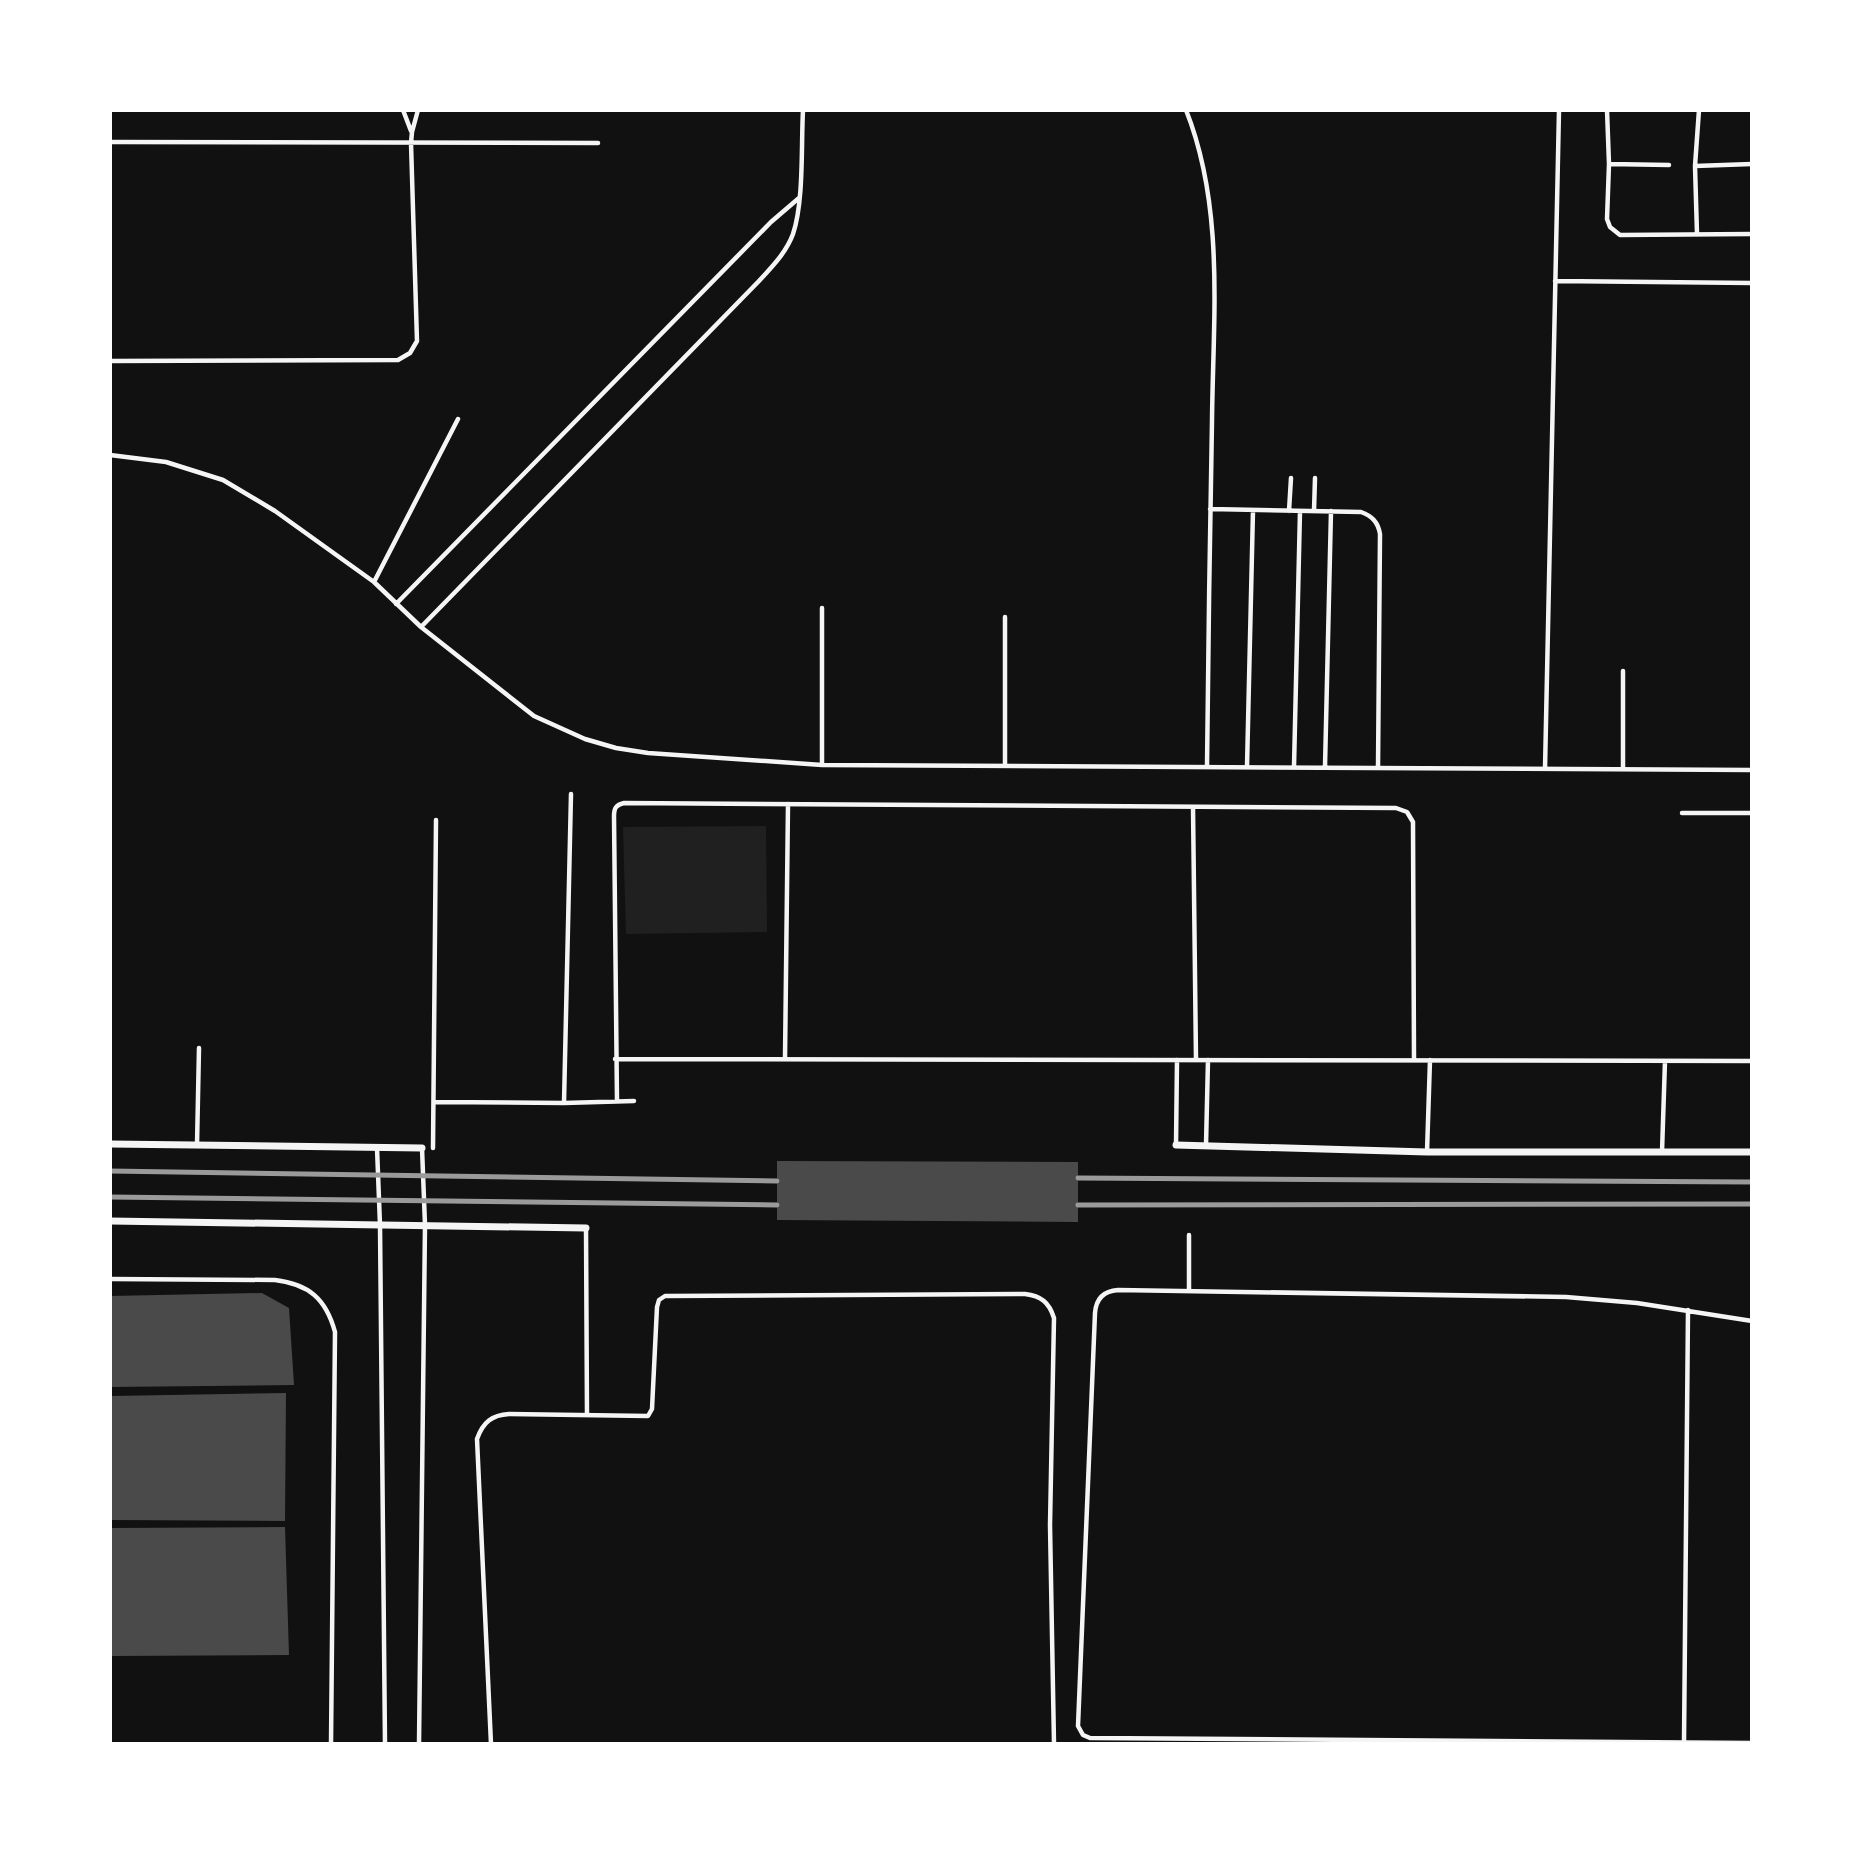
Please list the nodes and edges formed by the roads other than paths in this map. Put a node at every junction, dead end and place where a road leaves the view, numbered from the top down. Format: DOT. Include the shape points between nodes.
graph roads {
  1 [pos="403,110"];
  2 [pos="418,110"];
  3 [pos="803,110"];
  4 [pos="1186,110"];
  5 [pos="1559,110"];
  6 [pos="1607,110"];
  7 [pos="1699,110"];
  8 [pos="412,132"];
  9 [pos="110,142"];
  10 [pos="411,143"];
  11 [pos="598,143"];
  12 [pos="1609,164"];
  13 [pos="1752,164"];
  14 [pos="1669,165"];
  15 [pos="1695,166"];
  16 [pos="799,198"];
  17 [pos="1697,234"];
  18 [pos="1752,234"];
  19 [pos="1555,281"];
  20 [pos="1752,283"];
  21 [pos="110,361"];
  22 [pos="458,419"];
  23 [pos="110,455"];
  24 [pos="1291,478"];
  25 [pos="1315,478"];
  26 [pos="1210,509"];
  27 [pos="1253,510"];
  28 [pos="1289,511"];
  29 [pos="1300,511"];
  30 [pos="1314,511"];
  31 [pos="1331,511"];
  32 [pos="374,582"];
  33 [pos="396,604"];
  34 [pos="822,608"];
  35 [pos="1005,617"];
  36 [pos="421,627"];
  37 [pos="1623,671"];
  38 [pos="822,765"];
  39 [pos="1004,766"];
  40 [pos="1207,767"];
  41 [pos="1247,767"];
  42 [pos="1294,767"];
  43 [pos="1325,767"];
  44 [pos="1378,768"];
  45 [pos="1545,769"];
  46 [pos="1623,769"];
  47 [pos="1752,769"];
  48 [pos="571,794"];
  49 [pos="788,804"];
  50 [pos="1193,807"];
  51 [pos="1682,813"];
  52 [pos="1752,813"];
  53 [pos="436,820"];
  54 [pos="200,1048"];
  55 [pos="615,1059"];
  56 [pos="785,1059"];
  57 [pos="1177,1060"];
  58 [pos="1196,1060"];
  59 [pos="1208,1060"];
  60 [pos="1414,1060"];
  61 [pos="1430,1060"];
  62 [pos="1665,1061"];
  63 [pos="1752,1061"];
  64 [pos="617,1101"];
  65 [pos="634,1101"];
  66 [pos="433,1102"];
  67 [pos="564,1103"];
  68 [pos="110,1144"];
  69 [pos="1176,1145"];
  70 [pos="1206,1145"];
  71 [pos="197,1146"];
  72 [pos="377,1148"];
  73 [pos="422,1148"];
  74 [pos="433,1148"];
  75 [pos="1427,1152"];
  76 [pos="1662,1152"];
  77 [pos="1752,1152"];
  78 [pos="110,1221"];
  79 [pos="380,1225"];
  80 [pos="425,1225"];
  81 [pos="586,1228"];
  82 [pos="1189,1235"];
  83 [pos="110,1279"];
  84 [pos="1189,1291"];
  85 [pos="1688,1310"];
  86 [pos="1752,1321"];
  87 [pos="587,1415"];
  88 [pos="1684,1743"];
  89 [pos="1752,1743"];
  90 [pos="331,1744"];
  91 [pos="385,1744"];
  92 [pos="419,1744"];
  93 [pos="491,1744"];
  94 [pos="1054,1744"];
  1 -- 8 [label="lane"];
  2 -- 8 [label="lane"];
  3 -- 16 [label="lane"];
  4 -- 26 [label="lane" via="1203,165 1213,250"];
  5 -- 19 [label="lane"];
  6 -- 12 [label="lane"];
  7 -- 15 [label="lane"];
  8 -- 10 [label="lane"];
  9 -- 10 [label="lane"];
  10 -- 11 [label="lane"];
  10 -- 21 [label="lane" via="417,341 405,358"];
  12 -- 14 [label="lane"];
  12 -- 17 [label="lane" via="1607,219 1620,235"];
  13 -- 15 [label="lane"];
  15 -- 17 [label="lane"];
  16 -- 33 [label="lane"];
  16 -- 36 [label="lane" via="792,236 772,268"];
  17 -- 18 [label="lane"];
  19 -- 20 [label="lane"];
  19 -- 45 [label="lane"];
  22 -- 32 [label="lane"];
  23 -- 32 [label="lane" via="166,462 223,480"];
  24 -- 28 [label="lane"];
  25 -- 30 [label="lane"];
  26 -- 27 [label="lane"];
  26 -- 40 [label="lane"];
  27 -- 28 [label="lane"];
  27 -- 41 [label="lane"];
  28 -- 29 [label="lane"];
  29 -- 30 [label="lane"];
  29 -- 42 [label="lane"];
  30 -- 31 [label="lane"];
  31 -- 43 [label="lane"];
  31 -- 44 [label="lane" via="1361,512 1379,526"];
  32 -- 33 [label="lane"];
  33 -- 36 [label="lane"];
  34 -- 38 [label="lane"];
  35 -- 39 [label="lane"];
  36 -- 38 [label="lane" via="534,716 584,739 648,753"];
  37 -- 46 [label="lane"];
  38 -- 39 [label="lane"];
  39 -- 40 [label="lane"];
  40 -- 41 [label="lane"];
  41 -- 42 [label="lane"];
  42 -- 43 [label="lane"];
  43 -- 44 [label="lane"];
  44 -- 45 [label="lane"];
  45 -- 46 [label="lane"];
  46 -- 47 [label="lane"];
  48 -- 67 [label="lane"];
  49 -- 50 [label="lane"];
  49 -- 55 [label="lane" via="624,803 614,810"];
  49 -- 56 [label="lane"];
  50 -- 58 [label="lane"];
  50 -- 60 [label="lane" via="1396,808 1407,812 1414,833"];
  51 -- 52 [label="lane"];
  53 -- 66 [label="lane"];
  54 -- 71 [label="lane"];
  55 -- 56 [label="lane"];
  55 -- 64 [label="lane"];
  56 -- 57 [label="lane"];
  57 -- 58 [label="lane"];
  57 -- 69 [label="lane"];
  58 -- 59 [label="lane"];
  59 -- 60 [label="lane"];
  59 -- 70 [label="lane"];
  60 -- 61 [label="lane"];
  61 -- 62 [label="lane"];
  61 -- 75 [label="lane"];
  62 -- 63 [label="lane"];
  62 -- 76 [label="lane"];
  64 -- 65 [label="lane"];
  64 -- 67 [label="lane"];
  66 -- 67 [label="lane"];
  66 -- 74 [label="lane"];
  68 -- 71 [label="street"];
  69 -- 70 [label="street"];
  70 -- 75 [label="street"];
  71 -- 72 [label="street"];
  72 -- 73 [label="street"];
  72 -- 79 [label="lane"];
  73 -- 80 [label="lane"];
  75 -- 76 [label="street"];
  76 -- 77 [label="street"];
  78 -- 79 [label="street"];
  79 -- 80 [label="street"];
  79 -- 91 [label="lane"];
  80 -- 81 [label="street"];
  80 -- 92 [label="lane"];
  81 -- 87 [label="lane"];
  82 -- 84 [label="lane"];
  83 -- 90 [label="lane" via="290,1282 315,1295 331,1318 335,1332"];
  84 -- 85 [label="lane" via="1566,1297"];
  84 -- 88 [label="lane" via="1111,1291 1096,1306 1078,1726 1083,1735"];
  85 -- 86 [label="lane"];
  85 -- 88 [label="lane"];
  87 -- 93 [label="lane" via="498,1415 488,1420 477,1439"];
  87 -- 94 [label="lane" via="645,1417 651,1412 657,1307 665,1296 1025,1294 1041,1298 1054,1318 1050,1525"];
  88 -- 89 [label="lane"];
}
